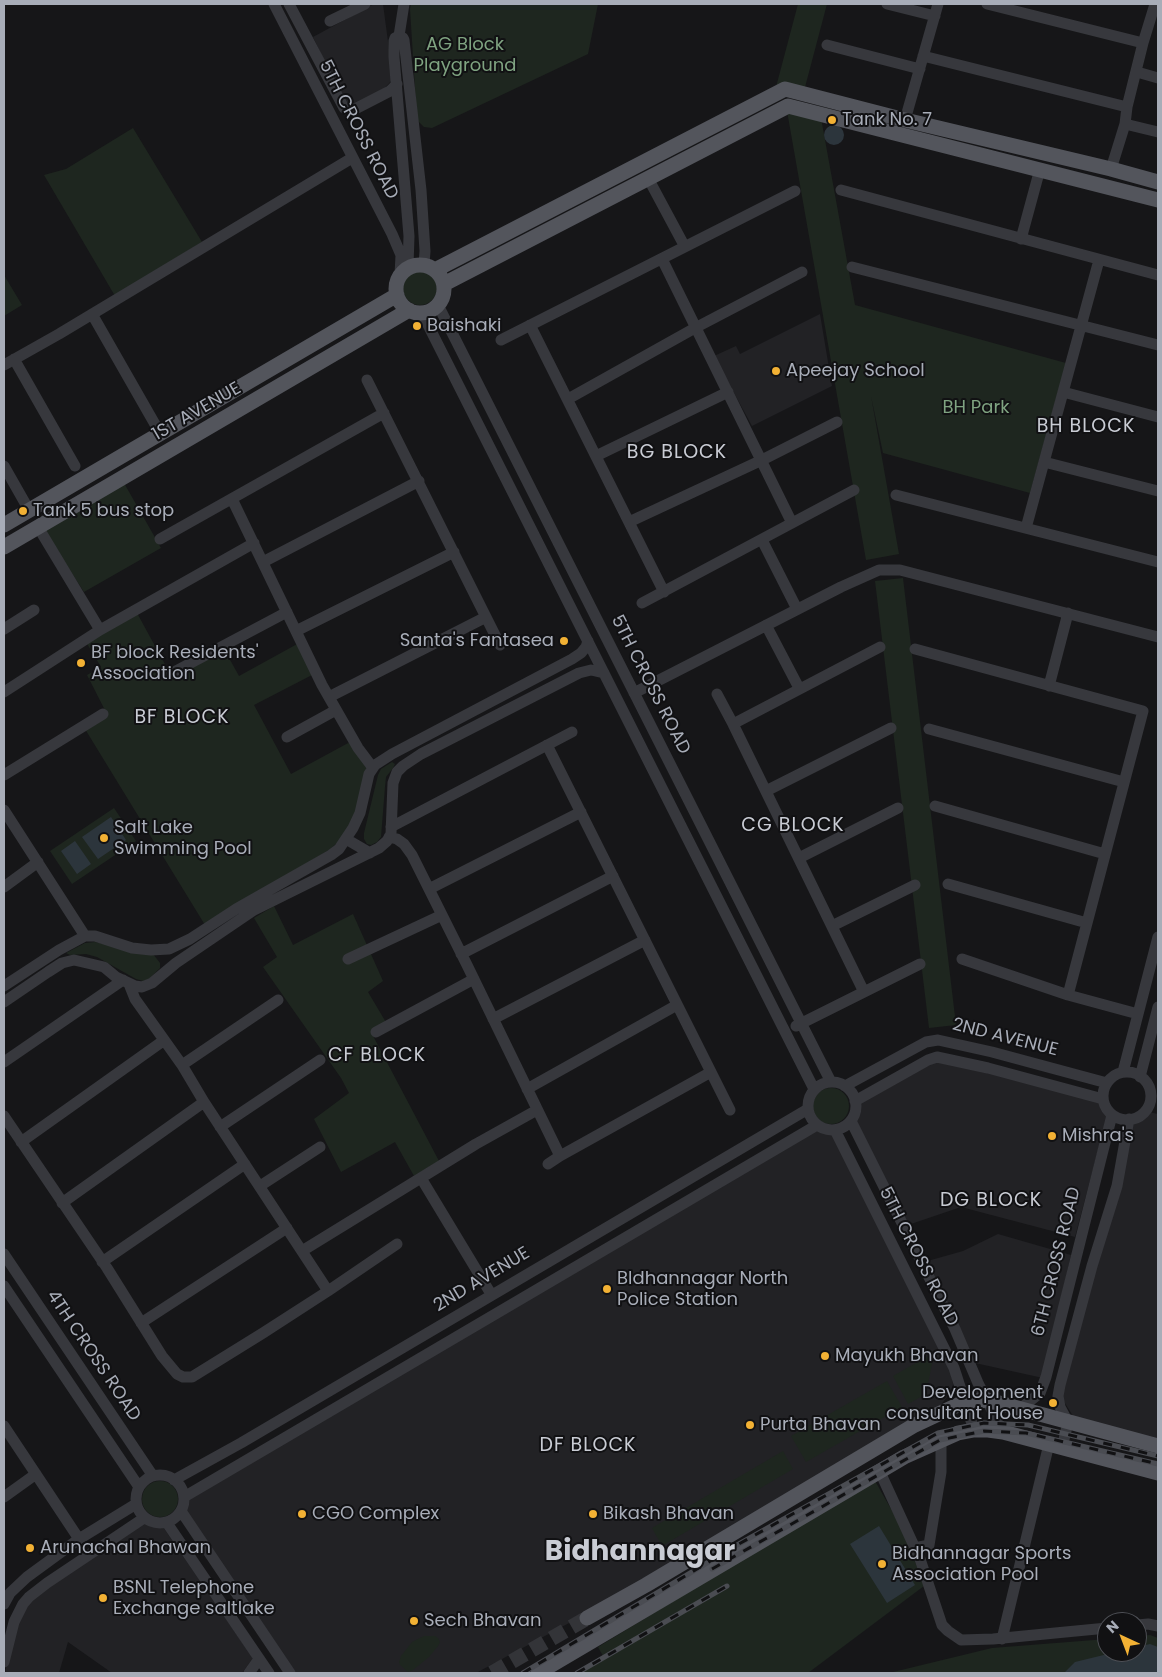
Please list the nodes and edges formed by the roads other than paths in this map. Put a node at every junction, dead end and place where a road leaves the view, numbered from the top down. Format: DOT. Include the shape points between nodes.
graph roads {
  1 [pos="274,4"];
  2 [pos="289,4"];
  3 [pos="365,4"];
  4 [pos="404,4"];
  5 [pos="887,4"];
  6 [pos="938,4"];
  7 [pos="987,4"];
  8 [pos="1155,4"];
  9 [pos="934,16"];
  10 [pos="1155,20"];
  11 [pos="330,21"];
  12 [pos="399,36"];
  13 [pos="1143,43"];
  14 [pos="826,45"];
  15 [pos="924,56"];
  16 [pos="920,69"];
  17 [pos="1137,72"];
  18 [pos="1158,78"];
  19 [pos="397,84"];
  20 [pos="1127,107"];
  21 [pos="905,120"];
  22 [pos="1125,124"];
  23 [pos="718,125"];
  24 [pos="1158,132"];
  25 [pos="724,139"];
  26 [pos="996,142"];
  27 [pos="352,158"];
  28 [pos="992,158"];
  29 [pos="1040,169"];
  30 [pos="1111,169"];
  31 [pos="648,178"];
  32 [pos="1158,182"];
  33 [pos="841,190"];
  34 [pos="795,191"];
  35 [pos="1158,200"];
  36 [pos="1020,239"];
  37 [pos="685,247"];
  38 [pos="662,259"];
  39 [pos="1099,260"];
  40 [pos="430,267"];
  41 [pos="852,267"];
  42 [pos="404,271"];
  43 [pos="802,272"];
  44 [pos="1158,275"];
  45 [pos="444,284"];
  46 [pos="397,295"];
  47 [pos="438,305"];
  48 [pos="415,311"];
  49 [pos="92,314"];
  50 [pos="530,325"];
  51 [pos="1081,326"];
  52 [pos="695,328"];
  53 [pos="502,340"];
  54 [pos="1158,346"];
  55 [pos="14,359"];
  56 [pos="4,365"];
  57 [pos="367,380"];
  58 [pos="728,392"];
  59 [pos="1063,392"];
  60 [pos="568,399"];
  61 [pos="384,413"];
  62 [pos="1158,417"];
  63 [pos="837,422"];
  64 [pos="160,433"];
  65 [pos="596,456"];
  66 [pos="762,460"];
  67 [pos="1044,462"];
  68 [pos="4,466"];
  69 [pos="75,466"];
  70 [pos="419,481"];
  71 [pos="854,490"];
  72 [pos="1158,490"];
  73 [pos="896,495"];
  74 [pos="232,499"];
  75 [pos="29,510"];
  76 [pos="629,522"];
  77 [pos="792,523"];
  78 [pos="4,525"];
  79 [pos="38,527"];
  80 [pos="1026,528"];
  81 [pos="160,538"];
  82 [pos="762,540"];
  83 [pos="254,543"];
  84 [pos="4,547"];
  85 [pos="454,552"];
  86 [pos="263,562"];
  87 [pos="1158,562"];
  88 [pos="664,592"];
  89 [pos="642,603"];
  90 [pos="797,609"];
  91 [pos="34,610"];
  92 [pos="287,612"];
  93 [pos="1068,613"];
  94 [pos="486,617"];
  95 [pos="766,625"];
  96 [pos="4,629"];
  97 [pos="100,630"];
  98 [pos="296,631"];
  99 [pos="1158,637"];
  100 [pos="588,641"];
  101 [pos="500,645"];
  102 [pos="880,647"];
  103 [pos="915,649"];
  104 [pos="172,673"];
  105 [pos="604,673"];
  106 [pos="1049,686"];
  107 [pos="799,688"];
  108 [pos="4,692"];
  109 [pos="634,693"];
  110 [pos="717,694"];
  111 [pos="329,697"];
  112 [pos="492,702"];
  113 [pos="336,710"];
  114 [pos="103,714"];
  115 [pos="498,714"];
  116 [pos="733,724"];
  117 [pos="891,728"];
  118 [pos="929,729"];
  119 [pos="572,732"];
  120 [pos="287,737"];
  121 [pos="548,744"];
  122 [pos="392,754"];
  123 [pos="670,763"];
  124 [pos="403,766"];
  125 [pos="373,768"];
  126 [pos="654,771"];
  127 [pos="4,774"];
  128 [pos="1124,782"];
  129 [pos="766,791"];
  130 [pos="935,806"];
  131 [pos="898,808"];
  132 [pos="4,810"];
  133 [pos="581,812"];
  134 [pos="390,832"];
  135 [pos="346,839"];
  136 [pos="370,853"];
  137 [pos="1105,854"];
  138 [pos="799,858"];
  139 [pos="38,862"];
  140 [pos="613,876"];
  141 [pos="948,884"];
  142 [pos="915,885"];
  143 [pos="4,887"];
  144 [pos="429,889"];
  145 [pos="442,915"];
  146 [pos="1087,923"];
  147 [pos="832,926"];
  148 [pos="84,936"];
  149 [pos="1158,936"];
  150 [pos="645,940"];
  151 [pos="169,949"];
  152 [pos="59,950"];
  153 [pos="462,954"];
  154 [pos="348,959"];
  155 [pos="962,960"];
  156 [pos="176,963"];
  157 [pos="62,964"];
  158 [pos="920,964"];
  159 [pos="474,979"];
  160 [pos="126,982"];
  161 [pos="4,986"];
  162 [pos="864,992"];
  163 [pos="1068,995"];
  164 [pos="278,1000"];
  165 [pos="4,1002"];
  166 [pos="677,1005"];
  167 [pos="1158,1006"];
  168 [pos="1138,1014"];
  169 [pos="493,1019"];
  170 [pos="801,1022"];
  171 [pos="376,1032"];
  172 [pos="786,1032"];
  173 [pos="163,1041"];
  174 [pos="320,1060"];
  175 [pos="4,1062"];
  176 [pos="182,1065"];
  177 [pos="711,1072"];
  178 [pos="1123,1072"];
  179 [pos="1140,1076"];
  180 [pos="831,1082"];
  181 [pos="1106,1083"];
  182 [pos="845,1086"];
  183 [pos="527,1089"];
  184 [pos="814,1090"];
  185 [pos="1103,1099"];
  186 [pos="855,1101"];
  187 [pos="204,1102"];
  188 [pos="1154,1103"];
  189 [pos="808,1109"];
  190 [pos="537,1110"];
  191 [pos="730,1110"];
  192 [pos="1112,1115"];
  193 [pos="4,1116"];
  194 [pos="1130,1120"];
  195 [pos="851,1121"];
  196 [pos="817,1125"];
  197 [pos="220,1127"];
  198 [pos="836,1130"];
  199 [pos="21,1142"];
  200 [pos="320,1147"];
  201 [pos="560,1156"];
  202 [pos="246,1164"];
  203 [pos="548,1164"];
  204 [pos="421,1178"];
  205 [pos="260,1186"];
  206 [pos="62,1202"];
  207 [pos="287,1228"];
  208 [pos="397,1244"];
  209 [pos="302,1251"];
  210 [pos="4,1254"];
  211 [pos="102,1262"];
  212 [pos="1075,1262"];
  213 [pos="1092,1266"];
  214 [pos="511,1283"];
  215 [pos="4,1286"];
  216 [pos="328,1291"];
  217 [pos="491,1294"];
  218 [pos="521,1299"];
  219 [pos="451,1318"];
  220 [pos="141,1322"];
  221 [pos="460,1335"];
  222 [pos="988,1400"];
  223 [pos="964,1402"];
  224 [pos="105,1405"];
  225 [pos="1020,1409"];
  226 [pos="91,1415"];
  227 [pos="1068,1422"];
  228 [pos="4,1426"];
  229 [pos="974,1430"];
  230 [pos="1003,1432"];
  231 [pos="941,1441"];
  232 [pos="241,1443"];
  233 [pos="1056,1446"];
  234 [pos="1158,1446"];
  235 [pos="250,1459"];
  236 [pos="880,1472"];
  237 [pos="1158,1473"];
  238 [pos="36,1474"];
  239 [pos="153,1476"];
  240 [pos="174,1480"];
  241 [pos="139,1488"];
  242 [pos="4,1497"];
  243 [pos="184,1497"];
  244 [pos="136,1504"];
  245 [pos="775,1508"];
  246 [pos="181,1511"];
  247 [pos="144,1518"];
  248 [pos="167,1523"];
  249 [pos="787,1527"];
  250 [pos="79,1539"];
  251 [pos="916,1548"];
  252 [pos="4,1604"];
  253 [pos="587,1618"];
  254 [pos="1097,1629"];
  255 [pos="1002,1639"];
  256 [pos="259,1659"];
  257 [pos="4,1662"];
  258 [pos="249,1673"];
  259 [pos="269,1673"];
  260 [pos="290,1673"];
  261 [pos="538,1673"];
  1 -- 27 [label="street, 5TH CROSS ROAD"];
  2 -- 19 [label="street, 5TH CROSS ROAD" via="344,108 357,108"];
  3 -- 11 [label="street"];
  4 -- 12 [label="street"];
  5 -- 9 [label="street"];
  6 -- 9 [label="street"];
  7 -- 13 [label="street"];
  8 -- 10 [label="street"];
  9 -- 15 [label="street"];
  10 -- 13 [label="street"];
  12 -- 19 [label="street, 5TH CROSS ROAD" via="394,41"];
  12 -- 40 [label="street, 5TH CROSS ROAD" via="404,40 425,251"];
  13 -- 17 [label="street"];
  14 -- 16 [label="street"];
  15 -- 16 [label="street"];
  15 -- 20 [label="street"];
  16 -- 21 [label="street"];
  17 -- 18 [label="street"];
  17 -- 20 [label="street"];
  19 -- 42 [label="street, 5TH CROSS ROAD" via="408,236"];
  20 -- 22 [label="street"];
  21 -- 23 [label="main road" via="786,89"];
  21 -- 26 [label="main road"];
  22 -- 24 [label="street"];
  22 -- 30 [label="street"];
  23 -- 25 [label="main road"];
  23 -- 40 [label="main road"];
  25 -- 28 [label="main road" via="788,106"];
  25 -- 31 [label="main road"];
  26 -- 28 [label="main road"];
  26 -- 30 [label="main road"];
  27 -- 42 [label="street, 5TH CROSS ROAD" via="401,255"];
  27 -- 49 [label="street"];
  28 -- 29 [label="main road"];
  29 -- 35 [label="main road"];
  29 -- 36 [label="street"];
  30 -- 32 [label="main road"];
  31 -- 37 [label="street"];
  31 -- 45 [label="main road"];
  33 -- 36 [label="street"];
  34 -- 37 [label="street"];
  36 -- 39 [label="street"];
  37 -- 38 [label="street"];
  38 -- 50 [label="street"];
  38 -- 52 [label="street"];
  39 -- 44 [label="street"];
  39 -- 51 [label="street"];
  40 -- 42 [label="main road"];
  40 -- 45 [label="main road"];
  41 -- 51 [label="street"];
  42 -- 46 [label="main road" via="397,282"];
  43 -- 52 [label="street"];
  45 -- 47 [label="main road"];
  46 -- 48 [label="main road" via="403,305"];
  46 -- 64 [label="main road"];
  47 -- 48 [label="main road" via="427,312"];
  47 -- 109 [label="street, 5TH CROSS ROAD"];
  48 -- 79 [label="main road, 1ST AVENUE"];
  48 -- 100 [label="street, 5TH CROSS ROAD"];
  49 -- 55 [label="street"];
  49 -- 64 [label="street"];
  50 -- 53 [label="street"];
  50 -- 60 [label="street"];
  51 -- 54 [label="street"];
  51 -- 59 [label="street"];
  52 -- 58 [label="street"];
  52 -- 60 [label="street"];
  55 -- 56 [label="street"];
  55 -- 69 [label="street"];
  57 -- 61 [label="street"];
  58 -- 65 [label="street"];
  58 -- 66 [label="street"];
  59 -- 62 [label="street"];
  59 -- 67 [label="street"];
  60 -- 65 [label="street"];
  61 -- 70 [label="street"];
  61 -- 74 [label="street"];
  63 -- 66 [label="street"];
  64 -- 75 [label="main road"];
  65 -- 76 [label="street"];
  66 -- 76 [label="street"];
  66 -- 77 [label="street"];
  67 -- 72 [label="street"];
  67 -- 80 [label="street"];
  68 -- 75 [label="street"];
  70 -- 85 [label="street"];
  70 -- 86 [label="street"];
  71 -- 77 [label="street"];
  73 -- 80 [label="street"];
  74 -- 81 [label="street"];
  74 -- 83 [label="street"];
  75 -- 78 [label="main road"];
  76 -- 88 [label="street"];
  77 -- 82 [label="street"];
  79 -- 84 [label="main road, 1ST AVENUE"];
  79 -- 97 [label="street"];
  80 -- 87 [label="street"];
  82 -- 88 [label="street"];
  82 -- 90 [label="street"];
  83 -- 86 [label="street"];
  83 -- 97 [label="street"];
  85 -- 94 [label="street"];
  85 -- 98 [label="street"];
  86 -- 92 [label="street"];
  88 -- 89 [label="street"];
  90 -- 93 [label="street" via="879,570 900,570"];
  90 -- 95 [label="street"];
  91 -- 96 [label="street"];
  92 -- 98 [label="street"];
  92 -- 104 [label="street"];
  93 -- 99 [label="street"];
  93 -- 106 [label="street"];
  94 -- 101 [label="street"];
  94 -- 111 [label="street"];
  95 -- 107 [label="street"];
  95 -- 109 [label="street"];
  97 -- 108 [label="street"];
  98 -- 111 [label="street"];
  100 -- 105 [label="street, 5TH CROSS ROAD"];
  100 -- 112 [label="street" via="581,653 572,659"];
  102 -- 107 [label="street"];
  103 -- 106 [label="street"];
  105 -- 115 [label="street" via="591,670 580,673"];
  105 -- 126 [label="street, 5TH CROSS ROAD"];
  106 -- 128 [label="street" via="1143,711"];
  107 -- 116 [label="street"];
  109 -- 123 [label="street, 5TH CROSS ROAD"];
  110 -- 116 [label="street"];
  111 -- 113 [label="street"];
  112 -- 115 [label="street"];
  112 -- 122 [label="street"];
  113 -- 120 [label="street"];
  113 -- 125 [label="street"];
  114 -- 127 [label="street"];
  115 -- 124 [label="street"];
  116 -- 129 [label="street"];
  117 -- 129 [label="street"];
  118 -- 128 [label="street"];
  119 -- 121 [label="street"];
  121 -- 133 [label="street"];
  121 -- 134 [label="street"];
  122 -- 124 [label="street"];
  122 -- 125 [label="street"];
  123 -- 126 [label="street"];
  123 -- 170 [label="street, 5TH CROSS ROAD"];
  124 -- 134 [label="street" via="393,783"];
  125 -- 135 [label="street" via="360,813"];
  126 -- 172 [label="street, 5TH CROSS ROAD"];
  128 -- 137 [label="street"];
  129 -- 138 [label="street"];
  130 -- 137 [label="street"];
  131 -- 138 [label="street"];
  132 -- 139 [label="street"];
  133 -- 140 [label="street"];
  133 -- 144 [label="street"];
  134 -- 136 [label="street" via="387,841"];
  134 -- 144 [label="street" via="412,855"];
  135 -- 136 [label="street"];
  135 -- 151 [label="street" via="331,855"];
  136 -- 156 [label="street" via="254,910"];
  137 -- 146 [label="street"];
  138 -- 147 [label="street"];
  139 -- 143 [label="street"];
  139 -- 148 [label="street"];
  140 -- 150 [label="street"];
  140 -- 153 [label="street"];
  141 -- 146 [label="street"];
  142 -- 147 [label="street"];
  144 -- 145 [label="street"];
  145 -- 153 [label="street"];
  145 -- 154 [label="street"];
  146 -- 163 [label="street"];
  147 -- 162 [label="street"];
  148 -- 151 [label="street" via="95,936 132,948"];
  148 -- 152 [label="street"];
  149 -- 168 [label="street"];
  150 -- 166 [label="street"];
  150 -- 169 [label="street"];
  151 -- 156 [label="street"];
  152 -- 157 [label="street"];
  152 -- 161 [label="street"];
  153 -- 159 [label="street"];
  155 -- 163 [label="street"];
  156 -- 160 [label="street" via="152,984 142,987"];
  157 -- 160 [label="street" via="74,960 104,967"];
  157 -- 165 [label="street"];
  158 -- 162 [label="street"];
  159 -- 169 [label="street"];
  159 -- 171 [label="street"];
  160 -- 173 [label="street"];
  160 -- 175 [label="street"];
  162 -- 170 [label="street"];
  163 -- 168 [label="street"];
  164 -- 176 [label="street"];
  166 -- 177 [label="street"];
  166 -- 183 [label="street"];
  167 -- 179 [label="street"];
  168 -- 178 [label="street"];
  169 -- 183 [label="street"];
  170 -- 172 [label="street"];
  170 -- 180 [label="street, 5TH CROSS ROAD"];
  172 -- 184 [label="street, 5TH CROSS ROAD"];
  173 -- 176 [label="street"];
  173 -- 199 [label="street"];
  174 -- 197 [label="street"];
  176 -- 187 [label="street"];
  177 -- 191 [label="street"];
  177 -- 201 [label="street"];
  178 -- 179 [label="street"];
  178 -- 181 [label="street" via="1112,1076"];
  179 -- 188 [label="street" via="1149,1086"];
  180 -- 182 [label="street"];
  180 -- 184 [label="street"];
  181 -- 182 [label="street, 2ND AVENUE" via="938,1040 926,1042"];
  181 -- 185 [label="street"];
  182 -- 186 [label="street"];
  183 -- 190 [label="street"];
  184 -- 189 [label="street"];
  185 -- 186 [label="street, 2ND AVENUE" via="938,1057"];
  185 -- 192 [label="street" via="1104,1106"];
  186 -- 195 [label="street"];
  187 -- 197 [label="street"];
  187 -- 206 [label="street"];
  188 -- 194 [label="street"];
  189 -- 196 [label="street"];
  189 -- 214 [label="street, 2ND AVENUE"];
  190 -- 201 [label="street"];
  190 -- 204 [label="street"];
  192 -- 194 [label="street"];
  192 -- 212 [label="street, 6TH CROSS ROAD"];
  193 -- 199 [label="street"];
  194 -- 213 [label="street" via="1117,1186"];
  195 -- 198 [label="street"];
  195 -- 222 [label="street"];
  196 -- 198 [label="street" via="826,1130"];
  196 -- 218 [label="street, 2ND AVENUE"];
  197 -- 202 [label="street"];
  198 -- 223 [label="street, 5TH CROSS ROAD" via="954,1368"];
  199 -- 206 [label="street"];
  200 -- 205 [label="street"];
  201 -- 203 [label="street"];
  202 -- 205 [label="street"];
  202 -- 211 [label="street"];
  204 -- 209 [label="street"];
  204 -- 217 [label="street"];
  205 -- 207 [label="street"];
  206 -- 211 [label="street"];
  207 -- 209 [label="street"];
  207 -- 220 [label="street"];
  208 -- 216 [label="street"];
  209 -- 216 [label="street"];
  210 -- 224 [label="street, 4TH CROSS ROAD"];
  211 -- 220 [label="street"];
  212 -- 213 [label="street"];
  212 -- 225 [label="street, 6TH CROSS ROAD" via="1046,1377 1040,1393"];
  213 -- 227 [label="street" via="1058,1396"];
  214 -- 217 [label="street, 2ND AVENUE"];
  214 -- 218 [label="street"];
  215 -- 226 [label="street, 4TH CROSS ROAD"];
  216 -- 220 [label="street" via="192,1377 177,1374"];
  217 -- 219 [label="street, 2ND AVENUE"];
  218 -- 221 [label="street, 2ND AVENUE"];
  219 -- 221 [label="street"];
  219 -- 232 [label="street, 2ND AVENUE"];
  221 -- 235 [label="street, 2ND AVENUE"];
  222 -- 223 [label="main road"];
  222 -- 225 [label="main road"];
  222 -- 230 [label="street"];
  223 -- 229 [label="street, 5TH CROSS ROAD"];
  223 -- 245 [label="main road" via="913,1426"];
  224 -- 226 [label="street"];
  224 -- 239 [label="street, 4TH CROSS ROAD"];
  225 -- 227 [label="main road"];
  226 -- 241 [label="street, 4TH CROSS ROAD"];
  227 -- 233 [label="street"];
  227 -- 234 [label="main road"];
  228 -- 238 [label="street"];
  229 -- 230 [label="main road"];
  229 -- 231 [label="main road"];
  230 -- 233 [label="main road"];
  231 -- 236 [label="main road"];
  231 -- 251 [label="street" via="941,1472 929,1545"];
  232 -- 235 [label="street"];
  232 -- 240 [label="street, 2ND AVENUE"];
  233 -- 237 [label="main road"];
  233 -- 255 [label="street"];
  235 -- 243 [label="street, 2ND AVENUE"];
  236 -- 249 [label="main road"];
  236 -- 251 [label="street"];
  238 -- 242 [label="street"];
  238 -- 250 [label="street"];
  239 -- 240 [label="street"];
  239 -- 241 [label="street"];
  240 -- 243 [label="street"];
  241 -- 244 [label="street"];
  243 -- 246 [label="street"];
  244 -- 247 [label="street"];
  244 -- 250 [label="street"];
  245 -- 249 [label="main road"];
  245 -- 253 [label="main road"];
  246 -- 248 [label="street"];
  246 -- 260 [label="street"];
  247 -- 248 [label="street" via="155,1523"];
  247 -- 257 [label="street" via="29,1597 14,1622"];
  248 -- 256 [label="street"];
  249 -- 261 [label="main road"];
  250 -- 252 [label="street" via="18,1585"];
  251 -- 255 [label="street" via="942,1625 961,1640"];
  254 -- 255 [label="street"];
  256 -- 258 [label="street"];
  256 -- 259 [label="street"];
}
